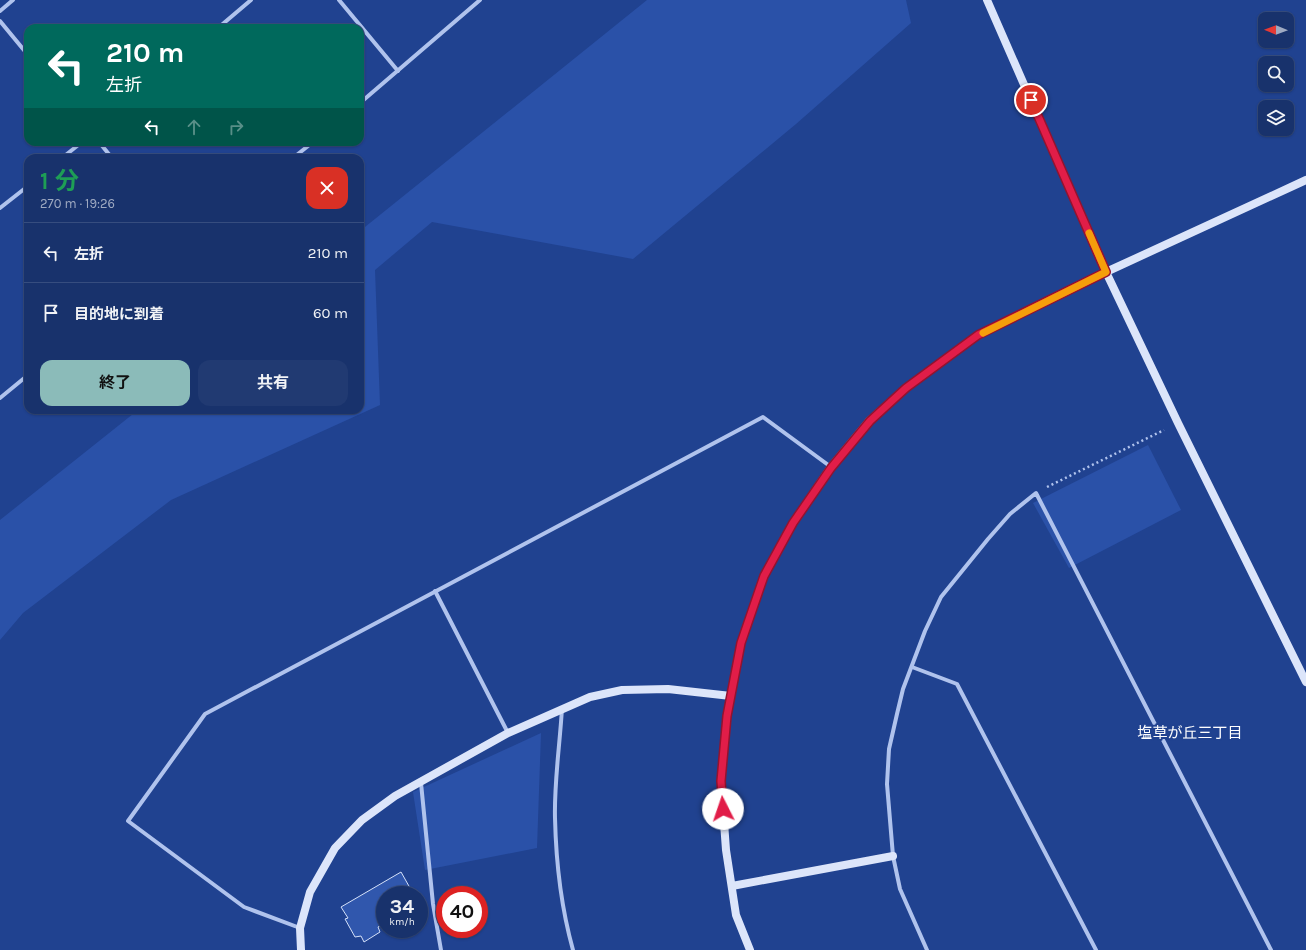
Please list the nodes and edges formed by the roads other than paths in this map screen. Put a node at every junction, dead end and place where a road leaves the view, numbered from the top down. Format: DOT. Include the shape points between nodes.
graph roads {
  1 [pos="13,0"];
  2 [pos="252,0"];
  3 [pos="339,0"];
  4 [pos="480,0"];
  5 [pos="987,0"];
  6 [pos="0,11"];
  7 [pos="0,21"];
  8 [pos="223,24"];
  9 [pos="359,24"];
  10 [pos="364,30"];
  11 [pos="24,50"];
  12 [pos="398,71"];
  13 [pos="364,99"];
  14 [pos="77,146"];
  15 [pos="102,146"];
  16 [pos="308,146"];
  17 [pos="67,154"];
  18 [pos="109,154"];
  19 [pos="299,154"];
  20 [pos="1306,180"];
  21 [pos="24,189"];
  22 [pos="0,208"];
  23 [pos="1106,272"];
  24 [pos="24,378"];
  25 [pos="0,398"];
  26 [pos="831,468"];
  27 [pos="435,591"];
  28 [pos="912,667"];
  29 [pos="1306,682"];
  30 [pos="731,696"];
  31 [pos="562,708"];
  32 [pos="508,733"];
  33 [pos="421,783"];
  34 [pos="893,856"];
  35 [pos="732,886"];
  36 [pos="300,928"];
  37 [pos="301,950"];
  38 [pos="441,950"];
  39 [pos="573,950"];
  40 [pos="750,950"];
  41 [pos="927,950"];
  42 [pos="1096,950"];
  43 [pos="1271,950"];
  1 -- 6 [label="street"];
  2 -- 8 [label="street"];
  3 -- 9 [label="street"];
  4 -- 12 [label="street"];
  5 -- 23 [label="street"];
  7 -- 11 [label="street"];
  10 -- 12 [label="street"];
  12 -- 13 [label="street"];
  14 -- 17 [label="street"];
  15 -- 18 [label="street"];
  16 -- 19 [label="street"];
  20 -- 23 [label="street"];
  21 -- 22 [label="street"];
  23 -- 26 [label="street" via="978,335 906,388 870,421"];
  23 -- 29 [label="street"];
  24 -- 25 [label="street"];
  26 -- 27 [label="street" via="763,417"];
  26 -- 30 [label="street" via="793,523 764,576 741,643"];
  27 -- 32 [label="street"];
  27 -- 36 [label="street" via="205,714 128,821 244,906"];
  28 -- 34 [label="street" via="903,689 889,749 888,791"];
  28 -- 42 [label="street" via="957,684"];
  28 -- 43 [label="street" via="941,597 1010,514 1036,493"];
  30 -- 31 [label="street" via="668,689 622,690 590,697"];
  30 -- 35 [label="street" via="721,781 726,850"];
  31 -- 32 [label="street"];
  31 -- 39 [label="street" via="555,816 558,878"];
  32 -- 33 [label="street"];
  33 -- 36 [label="street" via="395,796 362,820 335,848 310,892"];
  33 -- 38 [label="street"];
  34 -- 35 [label="street"];
  34 -- 41 [label="street" via="900,889"];
  35 -- 40 [label="street" via="736,914"];
  36 -- 37 [label="street"];
}
